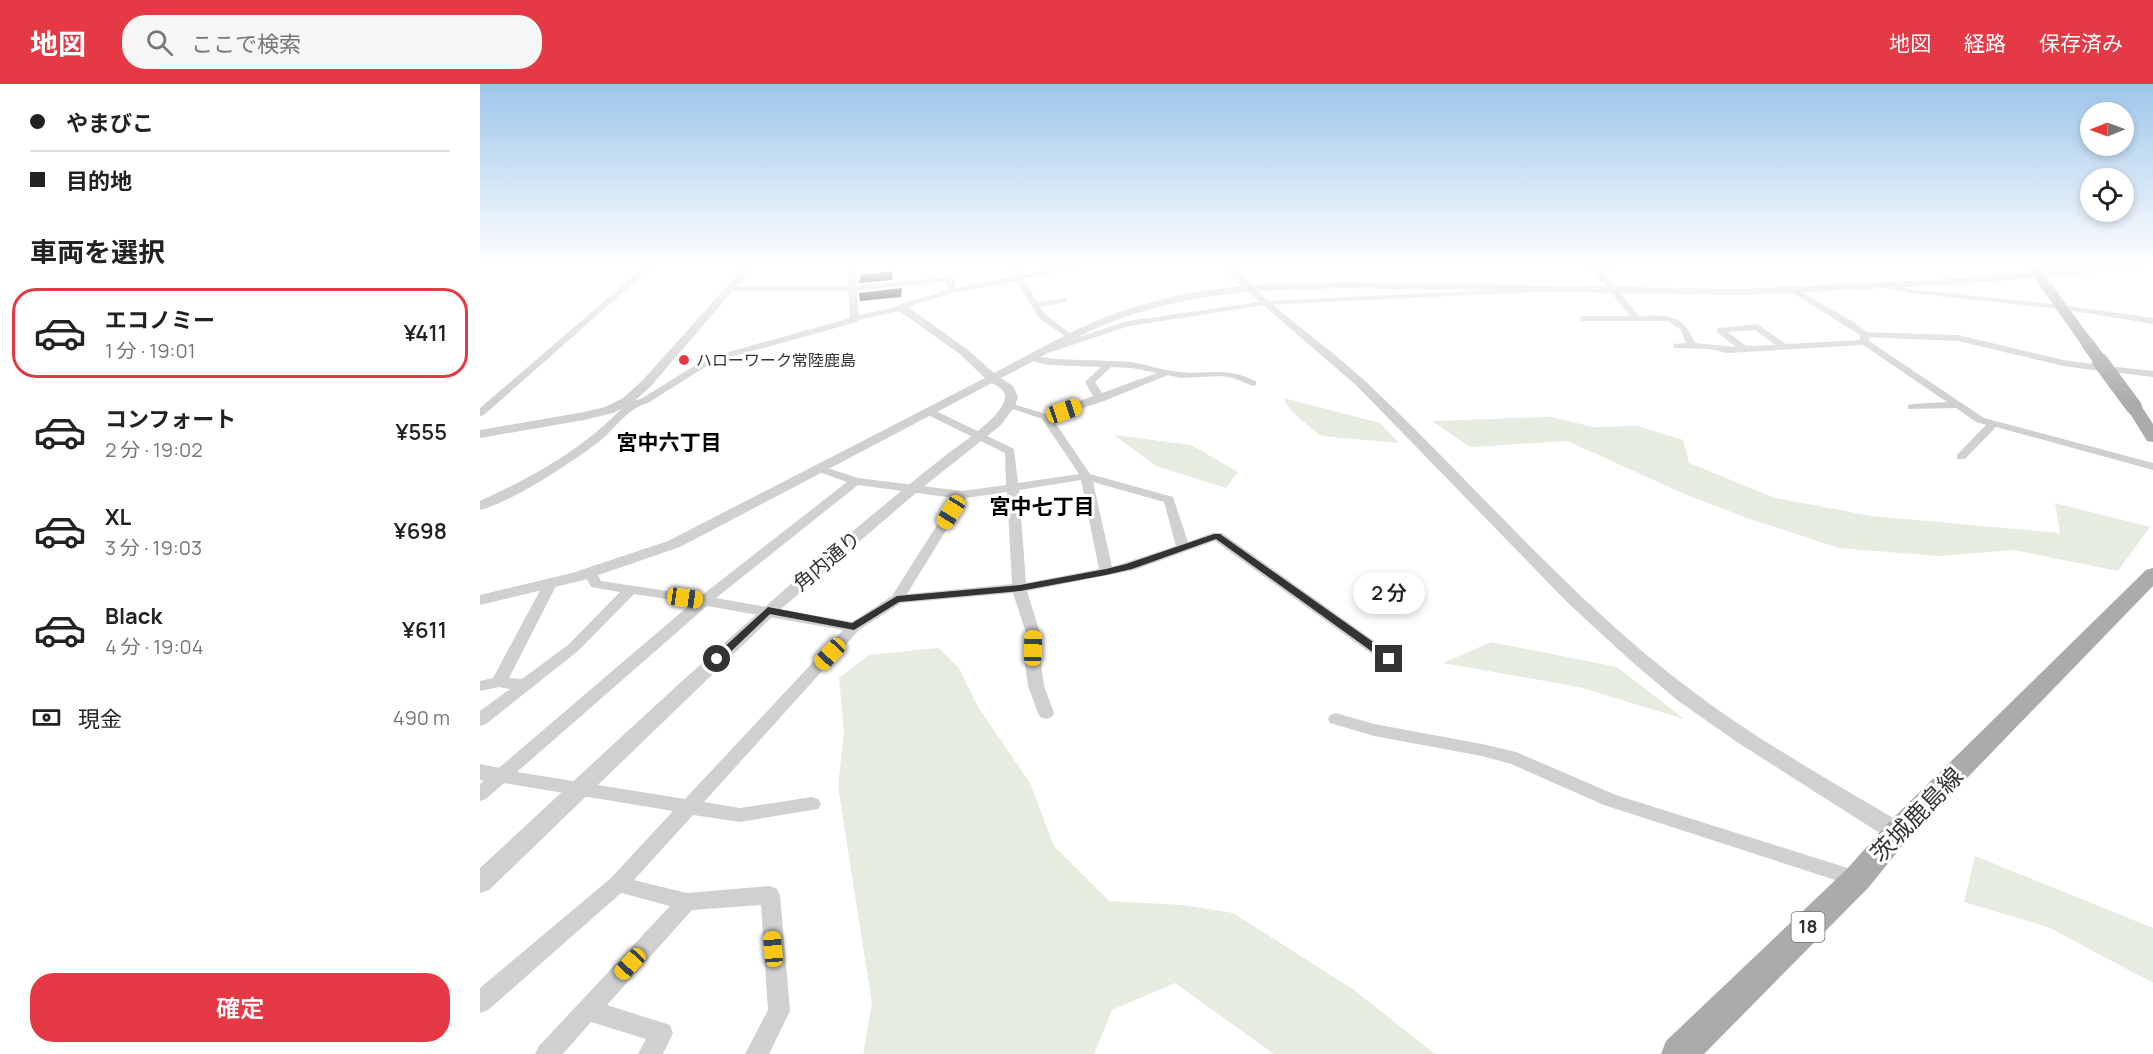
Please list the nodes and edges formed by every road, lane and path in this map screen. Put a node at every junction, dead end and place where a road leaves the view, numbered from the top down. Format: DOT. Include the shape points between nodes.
graph roads {
  1 [pos="598,311"];
  2 [pos="710,311"];
  3 [pos="853,311"];
  4 [pos="886,311"];
  5 [pos="907,311"];
  6 [pos="1039,311"];
  7 [pos="1131,311"];
  8 [pos="1211,311"];
  9 [pos="1275,311"];
  10 [pos="1631,311"];
  11 [pos="1828,311"];
  12 [pos="2064,311"];
  13 [pos="2089,311"];
  14 [pos="1636,318"];
  15 [pos="1583,319"];
  16 [pos="854,320"];
  17 [pos="2153,321"];
  18 [pos="1072,337"];
  19 [pos="1865,338"];
  20 [pos="1677,346"];
  21 [pos="1692,346"];
  22 [pos="1784,347"];
  23 [pos="1744,349"];
  24 [pos="1042,352"];
  25 [pos="1030,358"];
  26 [pos="1110,363"];
  27 [pos="2108,369"];
  28 [pos="1166,374"];
  29 [pos="2153,374"];
  30 [pos="993,378"];
  31 [pos="1253,383"];
  32 [pos="1100,399"];
  33 [pos="632,404"];
  34 [pos="1956,405"];
  35 [pos="616,406"];
  36 [pos="1009,406"];
  37 [pos="1912,407"];
  38 [pos="930,411"];
  39 [pos="480,413"];
  40 [pos="1046,417"];
  41 [pos="1992,425"];
  42 [pos="480,434"];
  43 [pos="977,436"];
  44 [pos="2153,437"];
  45 [pos="1961,457"];
  46 [pos="2153,467"];
  47 [pos="820,469"];
  48 [pos="1086,476"];
  49 [pos="856,481"];
  50 [pos="1013,487"];
  51 [pos="912,489"];
  52 [pos="962,495"];
  53 [pos="480,506"];
  54 [pos="1183,547"];
  55 [pos="1106,572"];
  56 [pos="591,574"];
  57 [pos="2153,574"];
  58 [pos="549,586"];
  59 [pos="1020,588"];
  60 [pos="630,590"];
  61 [pos="897,599"];
  62 [pos="480,600"];
  63 [pos="704,601"];
  64 [pos="768,611"];
  65 [pos="854,627"];
  66 [pos="1389,659"];
  67 [pos="499,682"];
  68 [pos="524,685"];
  69 [pos="480,686"];
  70 [pos="1046,713"];
  71 [pos="1336,719"];
  72 [pos="480,720"];
  73 [pos="480,772"];
  74 [pos="502,776"];
  75 [pos="579,789"];
  76 [pos="480,794"];
  77 [pos="812,804"];
  78 [pos="688,807"];
  79 [pos="1897,832"];
  80 [pos="1857,879"];
  81 [pos="480,883"];
  82 [pos="618,884"];
  83 [pos="687,902"];
  84 [pos="480,1002"];
  85 [pos="587,1010"];
  86 [pos="547,1054"];
  87 [pos="651,1054"];
  88 [pos="757,1054"];
  89 [pos="1679,1054"];
  1 -- 39 [label="street"];
  2 -- 35 [label="street" via="647,383"];
  3 -- 16 [label="street"];
  4 -- 16 [label="street"];
  5 -- 30 [label="street"];
  6 -- 18 [label="street"];
  7 -- 18 [label="street"];
  8 -- 24 [label="street" via="1128,324"];
  9 -- 79 [label="street" via="1360,382 1575,600 1638,657 1744,737"];
  10 -- 14 [label="street"];
  11 -- 19 [label="street"];
  12 -- 44 [label="main road, bridge"];
  13 -- 17 [label="street"];
  14 -- 15 [label="street"];
  14 -- 21 [label="street" via="1675,320 1684,328"];
  16 -- 33 [label="street" via="710,360 644,401"];
  18 -- 24 [label="street"];
  19 -- 22 [label="street"];
  19 -- 27 [label="street" via="1958,338 2063,363"];
  19 -- 34 [label="street"];
  20 -- 21 [label="street"];
  21 -- 23 [label="street"];
  22 -- 23 [label="street"];
  22 -- 23 [label="street" via="1756,327 1720,330"];
  24 -- 25 [label="street"];
  25 -- 26 [label="street"];
  25 -- 30 [label="street"];
  26 -- 28 [label="street"];
  26 -- 32 [label="street" via="1090,382"];
  27 -- 29 [label="street"];
  28 -- 31 [label="street" via="1221,373"];
  28 -- 32 [label="street"];
  30 -- 36 [label="street" via="1009,388"];
  30 -- 38 [label="street"];
  32 -- 40 [label="street"];
  33 -- 35 [label="street"];
  33 -- 53 [label="street" via="614,424 566,460"];
  34 -- 37 [label="street"];
  34 -- 41 [label="street"];
  35 -- 42 [label="street" via="584,416"];
  36 -- 40 [label="street"];
  36 -- 43 [label="street, 角内通り"];
  38 -- 43 [label="street"];
  38 -- 47 [label="street"];
  40 -- 48 [label="street"];
  41 -- 45 [label="street"];
  41 -- 46 [label="street"];
  43 -- 50 [label="street" via="1010,451"];
  43 -- 51 [label="street, 角内通り"];
  47 -- 49 [label="street"];
  47 -- 56 [label="street" via="674,544"];
  48 -- 50 [label="street"];
  48 -- 54 [label="street" via="1169,500"];
  48 -- 55 [label="street"];
  49 -- 51 [label="street"];
  49 -- 63 [label="street"];
  50 -- 52 [label="street"];
  50 -- 59 [label="street"];
  51 -- 52 [label="street"];
  51 -- 64 [label="street, 角内通り"];
  52 -- 61 [label="street"];
  54 -- 55 [label="street"];
  54 -- 66 [label="street" via="1217,536 1225,539"];
  55 -- 59 [label="street"];
  56 -- 58 [label="street"];
  56 -- 60 [label="street" via="596,584"];
  57 -- 79 [label="main road, 茨城鹿島線 / 18"];
  58 -- 62 [label="street"];
  58 -- 67 [label="street"];
  59 -- 61 [label="street"];
  59 -- 70 [label="street" via="1033,633 1036,686"];
  60 -- 63 [label="street"];
  60 -- 68 [label="street" via="573,648"];
  61 -- 65 [label="street"];
  63 -- 64 [label="street"];
  63 -- 74 [label="street"];
  64 -- 65 [label="street"];
  64 -- 75 [label="street, 角内通り"];
  65 -- 78 [label="street"];
  67 -- 68 [label="street"];
  67 -- 69 [label="street"];
  68 -- 72 [label="street"];
  71 -- 80 [label="street" via="1516,759 1610,800"];
  73 -- 74 [label="street"];
  74 -- 75 [label="street"];
  74 -- 76 [label="street"];
  75 -- 78 [label="street"];
  75 -- 81 [label="street, 角内通り"];
  77 -- 78 [label="street" via="740,815"];
  78 -- 82 [label="street"];
  79 -- 80 [label="main road, 茨城鹿島線 / 18"];
  80 -- 89 [label="main road, 茨城鹿島線 / 18"];
  82 -- 83 [label="street"];
  82 -- 84 [label="street"];
  83 -- 85 [label="street"];
  83 -- 88 [label="street" via="770,895 779,1011"];
  85 -- 86 [label="street"];
  85 -- 87 [label="street" via="662,1033"];
}
